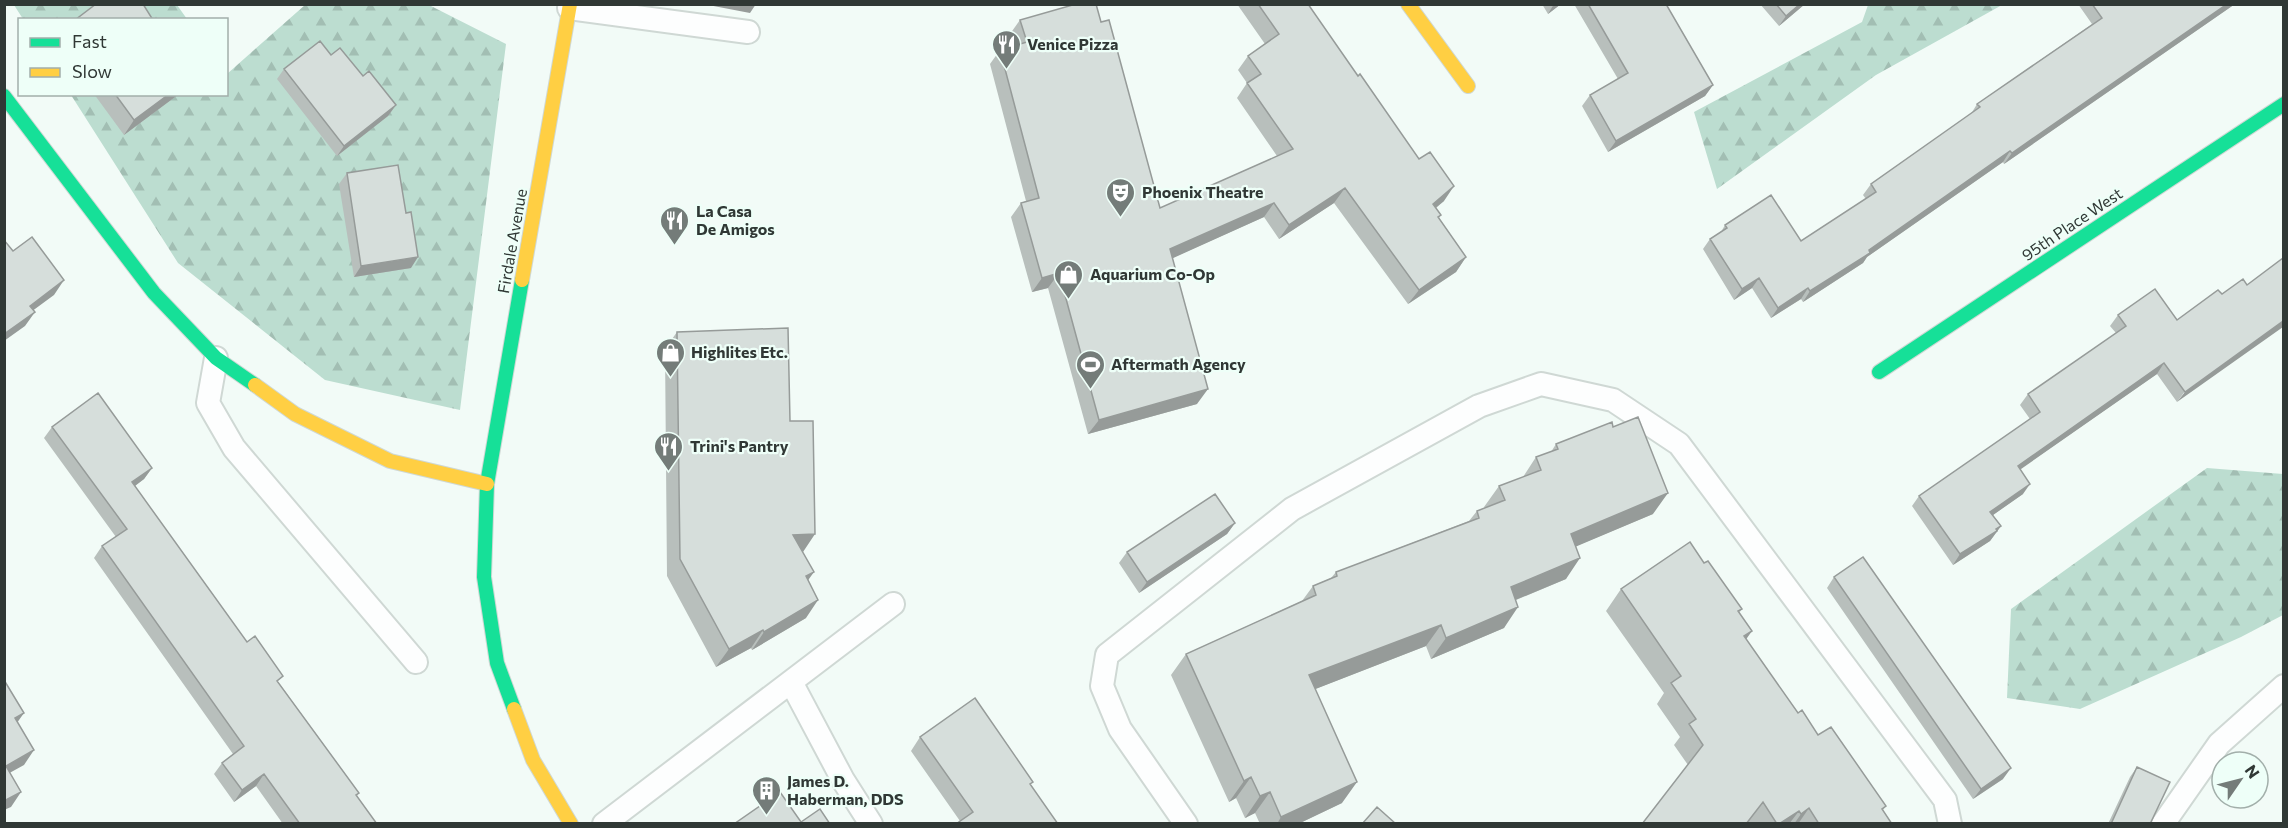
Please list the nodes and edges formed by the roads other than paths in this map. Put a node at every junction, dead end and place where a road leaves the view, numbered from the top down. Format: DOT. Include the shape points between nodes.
graph roads {
  1 [pos="1408,4"];
  2 [pos="569,6"];
  3 [pos="748,32"];
  4 [pos="1468,86"];
  5 [pos="4,96"];
  6 [pos="2283,104"];
  7 [pos="216,358"];
  8 [pos="1879,372"];
  9 [pos="487,484"];
  10 [pos="893,604"];
  11 [pos="416,662"];
  12 [pos="791,682"];
  13 [pos="2283,686"];
  14 [pos="571,824"];
  15 [pos="604,824"];
  16 [pos="871,824"];
  17 [pos="1186,824"];
  18 [pos="1950,824"];
  19 [pos="2163,824"];
  1 -- 4 [label="street"];
  2 -- 3 [label="lane"];
  2 -- 9 [label="street, Firdale Avenue"];
  5 -- 7 [label="street" via="154,293"];
  6 -- 8 [label="street, 95th Place West"];
  7 -- 9 [label="street" via="296,414 390,461"];
  7 -- 11 [label="lane" via="208,403 234,447"];
  9 -- 14 [label="street, Firdale Avenue" via="484,577 497,663 533,760"];
  10 -- 12 [label="lane"];
  12 -- 15 [label="lane"];
  12 -- 16 [label="lane"];
  13 -- 19 [label="lane" via="2219,744"];
  17 -- 18 [label="lane" via="1120,729 1102,686 1107,656 1292,509 1479,406 1541,384 1613,400 1678,444 1945,800"];
}
